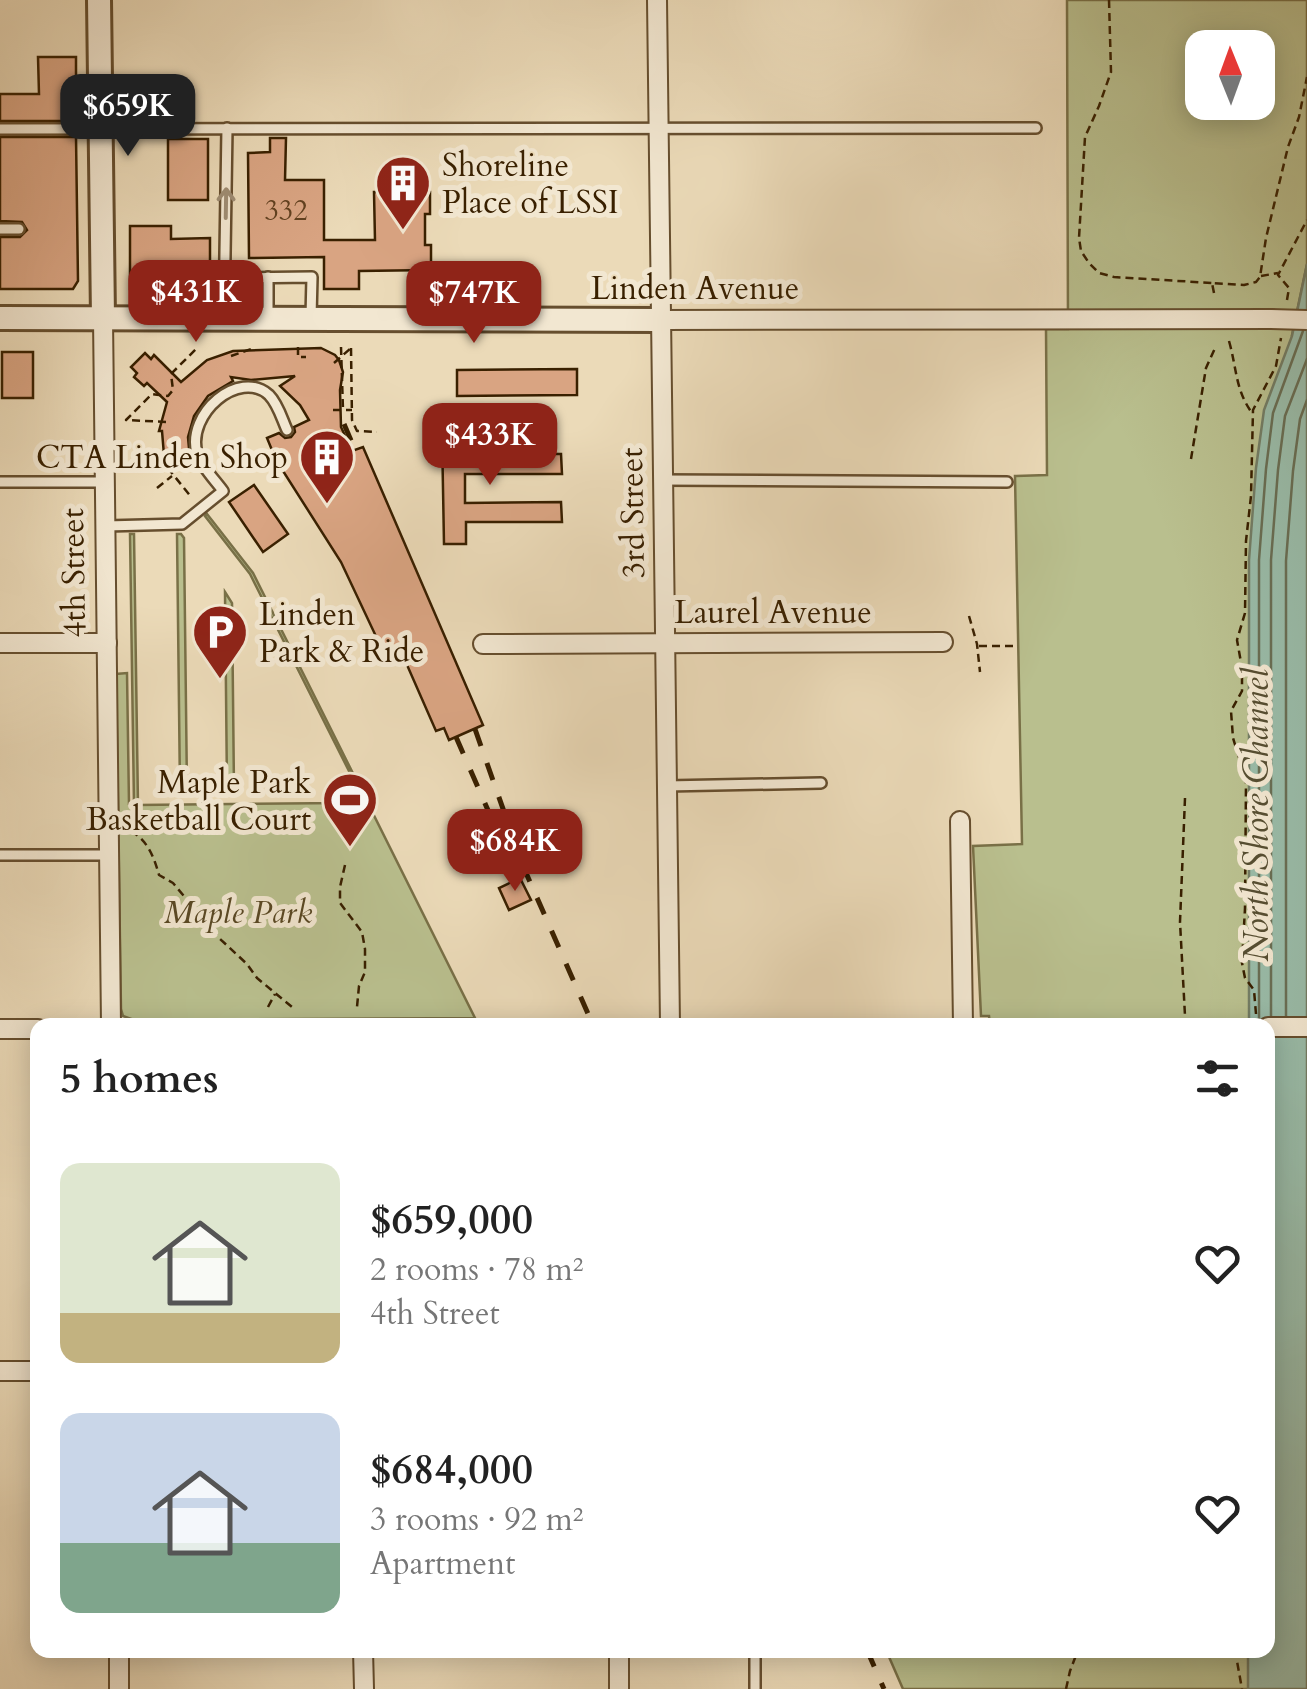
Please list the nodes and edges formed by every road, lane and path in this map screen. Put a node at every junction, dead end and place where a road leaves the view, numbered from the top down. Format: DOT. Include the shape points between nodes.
graph roads {
  1 [pos="98,0"];
  2 [pos="657,0"];
  3 [pos="1109,0"];
  4 [pos="1307,78"];
  5 [pos="0,128"];
  6 [pos="102,128"];
  7 [pos="227,128"];
  8 [pos="659,128"];
  9 [pos="1036,128"];
  10 [pos="1307,220"];
  11 [pos="0,229"];
  12 [pos="19,229"];
  13 [pos="1280,272"];
  14 [pos="1260,277"];
  15 [pos="225,278"];
  16 [pos="268,278"];
  17 [pos="1212,283"];
  18 [pos="1214,293"];
  19 [pos="1286,304"];
  20 [pos="0,318"];
  21 [pos="102,318"];
  22 [pos="224,318"];
  23 [pos="268,319"];
  24 [pos="311,319"];
  25 [pos="660,320"];
  26 [pos="1307,320"];
  27 [pos="1276,328"];
  28 [pos="1229,342"];
  29 [pos="1216,346"];
  30 [pos="298,347"];
  31 [pos="341,347"];
  32 [pos="197,348"];
  33 [pos="254,348"];
  34 [pos="231,356"];
  35 [pos="342,356"];
  36 [pos="306,357"];
  37 [pos="334,363"];
  38 [pos="171,392"];
  39 [pos="176,396"];
  40 [pos="333,410"];
  41 [pos="343,410"];
  42 [pos="352,410"];
  43 [pos="1253,414"];
  44 [pos="166,422"];
  45 [pos="287,430"];
  46 [pos="377,432"];
  47 [pos="167,455"];
  48 [pos="1191,459"];
  49 [pos="174,475"];
  50 [pos="662,480"];
  51 [pos="0,482"];
  52 [pos="104,482"];
  53 [pos="1007,482"];
  54 [pos="157,488"];
  55 [pos="196,504"];
  56 [pos="105,526"];
  57 [pos="969,616"];
  58 [pos="106,642"];
  59 [pos="664,642"];
  60 [pos="942,642"];
  61 [pos="0,643"];
  62 [pos="483,644"];
  63 [pos="977,646"];
  64 [pos="1018,646"];
  65 [pos="980,672"];
  66 [pos="821,783"];
  67 [pos="666,786"];
  68 [pos="1184,798"];
  69 [pos="960,821"];
  70 [pos="131,831"];
  71 [pos="0,855"];
  72 [pos="109,855"];
  73 [pos="345,865"];
  74 [pos="276,993"];
  75 [pos="292,1006"];
  76 [pos="357,1006"];
  77 [pos="268,1007"];
  78 [pos="1185,1016"];
  79 [pos="111,1018"];
  80 [pos="670,1018"];
  81 [pos="963,1018"];
  82 [pos="1256,1018"];
  83 [pos="1307,1027"];
  84 [pos="1275,1028"];
  85 [pos="0,1029"];
  86 [pos="30,1029"];
  87 [pos="30,1370"];
  88 [pos="0,1371"];
  89 [pos="119,1658"];
  90 [pos="363,1658"];
  91 [pos="619,1658"];
  92 [pos="755,1658"];
  93 [pos="1075,1658"];
  94 [pos="1236,1658"];
  95 [pos="120,1689"];
  96 [pos="364,1689"];
  97 [pos="619,1689"];
  98 [pos="755,1689"];
  99 [pos="1066,1689"];
  100 [pos="1242,1689"];
  1 -- 6 [label="street, 4th Street"];
  2 -- 8 [label="street, 3rd Street"];
  3 -- 17 [label="path" via="1111,72 1085,137 1080,251 1099,274"];
  4 -- 14 [label="path"];
  5 -- 6 [label="lane"];
  6 -- 7 [label="lane"];
  6 -- 21 [label="street, 4th Street"];
  7 -- 8 [label="lane"];
  15 -- 7 [label="lane, one-way"];
  8 -- 9 [label="lane"];
  8 -- 25 [label="street, 3rd Street"];
  10 -- 13 [label="path"];
  11 -- 12 [label="lane"];
  13 -- 14 [label="path"];
  13 -- 19 [label="path" via="1289,288"];
  14 -- 17 [label="path" via="1244,285"];
  15 -- 16 [label="lane"];
  15 -- 22 [label="lane"];
  16 -- 23 [label="lane"];
  16 -- 24 [label="lane" via="312,277"];
  17 -- 18 [label="path"];
  20 -- 21 [label="street, Linden Avenue"];
  21 -- 22 [label="street, Linden Avenue"];
  21 -- 52 [label="street, 4th Street"];
  22 -- 23 [label="street, Linden Avenue"];
  23 -- 24 [label="street, Linden Avenue"];
  24 -- 25 [label="street, Linden Avenue"];
  25 -- 27 [label="street, Linden Avenue"];
  25 -- 50 [label="street, 3rd Street"];
  26 -- 27 [label="street, Linden Avenue, bridge"];
  27 -- 43 [label="path" via="1276,366"];
  28 -- 43 [label="path" via="1240,395"];
  29 -- 48 [label="path" via="1206,368"];
  30 -- 36 [label="path" via="298,357"];
  31 -- 35 [label="path"];
  32 -- 38 [label="path" via="171,374"];
  33 -- 34 [label="path"];
  35 -- 37 [label="path"];
  35 -- 41 [label="path"];
  35 -- 42 [label="path" via="352,348"];
  38 -- 39 [label="path"];
  38 -- 44 [label="path" via="152,394 126,420"];
  40 -- 41 [label="path"];
  41 -- 42 [label="path"];
  42 -- 46 [label="path" via="357,431"];
  43 -- 82 [label="path" via="1245,612 1237,640 1242,691 1231,711 1246,780 1242,964 1254,990"];
  45 -- 56 [label="lane" via="260,389 225,395 199,420 196,440 198,456 223,491 182,524"];
  47 -- 49 [label="path"];
  49 -- 54 [label="path"];
  49 -- 55 [label="path"];
  50 -- 53 [label="lane"];
  50 -- 59 [label="street, 3rd Street"];
  51 -- 52 [label="lane"];
  52 -- 56 [label="street, 4th Street"];
  56 -- 58 [label="street, 4th Street"];
  57 -- 63 [label="path"];
  58 -- 61 [label="street"];
  58 -- 72 [label="street, 4th Street"];
  59 -- 60 [label="street, Laurel Avenue"];
  59 -- 62 [label="street, Laurel Avenue"];
  59 -- 67 [label="street, 3rd Street"];
  63 -- 64 [label="path"];
  63 -- 65 [label="path"];
  66 -- 67 [label="lane"];
  67 -- 80 [label="street, 3rd Street"];
  68 -- 78 [label="path"];
  69 -- 81 [label="street"];
  70 -- 74 [label="path" via="146,843 159,875"];
  71 -- 72 [label="lane"];
  72 -- 79 [label="street, 4th Street"];
  73 -- 76 [label="path" via="340,903 366,948"];
  74 -- 75 [label="path"];
  74 -- 77 [label="path"];
  83 -- 84 [label="street"];
  85 -- 86 [label="street"];
  87 -- 88 [label="street"];
  89 -- 95 [label="street"];
  90 -- 96 [label="street"];
  91 -- 97 [label="street"];
  92 -- 98 [label="lane"];
  93 -- 99 [label="path"];
  94 -- 100 [label="path"];
}
